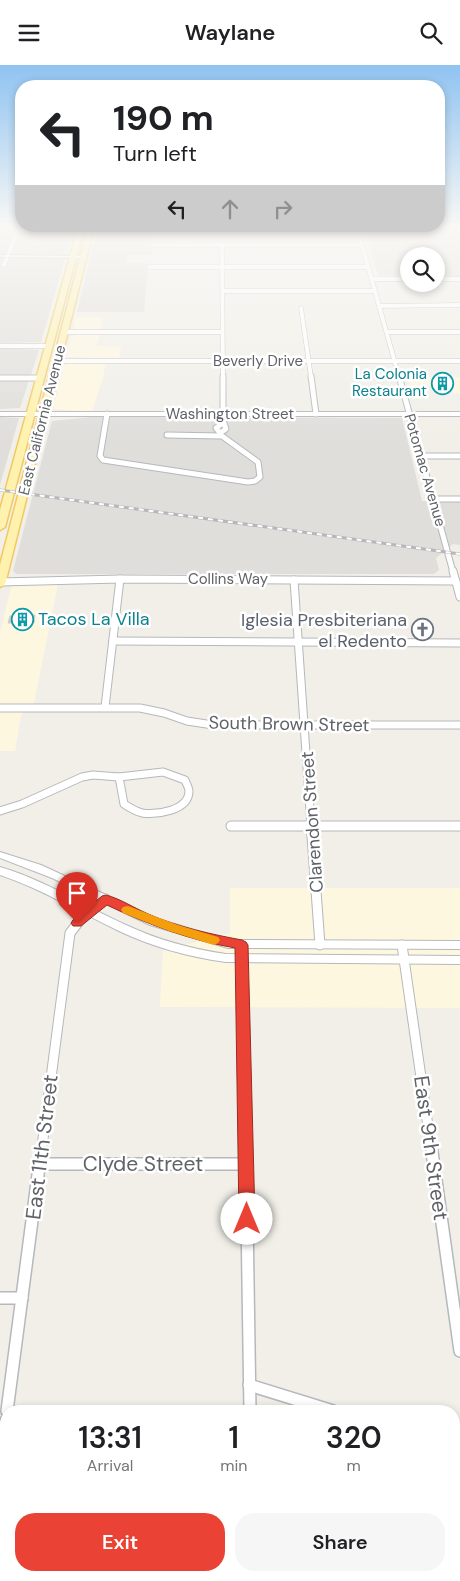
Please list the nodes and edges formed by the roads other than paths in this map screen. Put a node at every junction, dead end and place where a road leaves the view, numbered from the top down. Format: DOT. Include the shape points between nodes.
graph roads {
  1 [pos="62,298"];
  2 [pos="73,298"];
  3 [pos="223,298"];
  4 [pos="377,298"];
  5 [pos="61,301"];
  6 [pos="460,305"];
  7 [pos="379,306"];
  8 [pos="301,308"];
  9 [pos="58,316"];
  10 [pos="68,317"];
  11 [pos="64,332"];
  12 [pos="222,332"];
  13 [pos="386,332"];
  14 [pos="460,332"];
  15 [pos="0,346"];
  16 [pos="49,346"];
  17 [pos="56,361"];
  18 [pos="223,361"];
  19 [pos="309,361"];
  20 [pos="395,361"];
  21 [pos="460,361"];
  22 [pos="0,378"];
  23 [pos="40,378"];
  24 [pos="0,414"];
  25 [pos="31,414"];
  26 [pos="43,414"];
  27 [pos="107,414"];
  28 [pos="223,414"];
  29 [pos="316,414"];
  30 [pos="410,414"];
  31 [pos="460,414"];
  32 [pos="219,434"];
  33 [pos="167,435"];
  34 [pos="421,456"];
  35 [pos="460,456"];
  36 [pos="433,499"];
  37 [pos="460,499"];
  38 [pos="0,527"];
  39 [pos="120,579"];
  40 [pos="294,580"];
  41 [pos="456,581"];
  42 [pos="0,582"];
  43 [pos="460,597"];
  44 [pos="112,641"];
  45 [pos="299,641"];
  46 [pos="460,643"];
  47 [pos="105,707"];
  48 [pos="0,708"];
  49 [pos="305,725"];
  50 [pos="460,725"];
  51 [pos="119,777"];
  52 [pos="0,811"];
  53 [pos="231,826"];
  54 [pos="312,826"];
  55 [pos="460,826"];
  56 [pos="0,855"];
  57 [pos="0,871"];
  58 [pos="106,899"];
  59 [pos="92,911"];
  60 [pos="242,945"];
  61 [pos="320,945"];
  62 [pos="402,945"];
  63 [pos="460,945"];
  64 [pos="242,958"];
  65 [pos="404,959"];
  66 [pos="460,960"];
  67 [pos="39,1164"];
  68 [pos="246,1164"];
  69 [pos="0,1297"];
  70 [pos="22,1298"];
  71 [pos="460,1351"];
  72 [pos="249,1385"];
  73 [pos="9,1405"];
  74 [pos="250,1405"];
  75 [pos="314,1405"];
  1 -- 5 [label="main road, East California Avenue"];
  2 -- 10 [label="main road, East California Avenue"];
  3 -- 12 [label="street"];
  4 -- 7 [label="street, Potomac Avenue"];
  5 -- 9 [label="main road, East California Avenue"];
  5 -- 10 [label="main road" via="66,304"];
  6 -- 7 [label="street"];
  7 -- 13 [label="street, Potomac Avenue"];
  8 -- 19 [label="street"];
  9 -- 11 [label="main road" via="61,319 59,329"];
  9 -- 16 [label="main road, East California Avenue"];
  10 -- 11 [label="main road, East California Avenue"];
  11 -- 12 [label="street"];
  11 -- 17 [label="main road, East California Avenue"];
  12 -- 18 [label="street"];
  13 -- 14 [label="street"];
  13 -- 20 [label="street, Potomac Avenue"];
  15 -- 16 [label="street"];
  16 -- 23 [label="main road, East California Avenue"];
  17 -- 18 [label="street, Beverly Drive"];
  17 -- 26 [label="main road, East California Avenue"];
  18 -- 19 [label="street, Beverly Drive"];
  18 -- 28 [label="street"];
  19 -- 20 [label="street, Beverly Drive"];
  19 -- 29 [label="street"];
  20 -- 21 [label="street, Beverly Drive"];
  20 -- 30 [label="street, Potomac Avenue"];
  22 -- 23 [label="street"];
  23 -- 25 [label="main road, East California Avenue"];
  24 -- 25 [label="street, Washington Street"];
  25 -- 26 [label="street, Washington Street"];
  25 -- 38 [label="main road, East California Avenue"];
  26 -- 27 [label="street, Washington Street"];
  26 -- 42 [label="main road, East California Avenue"];
  27 -- 28 [label="street, Washington Street"];
  27 -- 32 [label="street" via="100,456 103,461 248,482 258,479 256,459"];
  28 -- 29 [label="street, Washington Street"];
  28 -- 32 [label="street" via="223,423 216,428"];
  29 -- 30 [label="street, Washington Street"];
  30 -- 31 [label="street, Washington Street"];
  30 -- 34 [label="street, Potomac Avenue"];
  32 -- 33 [label="street"];
  34 -- 35 [label="street"];
  34 -- 36 [label="street, Potomac Avenue"];
  36 -- 37 [label="street"];
  36 -- 41 [label="street, Potomac Avenue"];
  39 -- 40 [label="street, Collins Way"];
  39 -- 42 [label="street, Collins Way"];
  39 -- 44 [label="street"];
  40 -- 41 [label="street, Collins Way"];
  40 -- 45 [label="street, Clarendon Street"];
  41 -- 43 [label="street, Potomac Avenue"];
  44 -- 45 [label="street"];
  44 -- 47 [label="street"];
  45 -- 46 [label="street"];
  45 -- 49 [label="street, Clarendon Street"];
  47 -- 48 [label="street, South Brown Street"];
  47 -- 49 [label="street, South Brown Street" via="146,709 213,725"];
  49 -- 50 [label="street, South Brown Street"];
  49 -- 54 [label="street, Clarendon Street"];
  51 -- 51 [label="street" via="123,802 142,813 172,811 188,796 185,780 165,772 151,771"];
  51 -- 52 [label="street" via="84,776 21,805"];
  53 -- 54 [label="street"];
  54 -- 55 [label="street"];
  54 -- 61 [label="street, Clarendon Street"];
  56 -- 58 [label="street" via="40,867"];
  57 -- 59 [label="street"];
  58 -- 59 [label="street, East 11th Street"];
  58 -- 60 [label="street" via="173,928"];
  59 -- 64 [label="street" via="122,928 160,943 205,955"];
  59 -- 67 [label="street, East 11th Street" via="70,933"];
  60 -- 61 [label="street"];
  60 -- 64 [label="street"];
  61 -- 62 [label="street"];
  62 -- 63 [label="street"];
  62 -- 65 [label="street, East 9th Street"];
  64 -- 65 [label="street"];
  64 -- 68 [label="street"];
  65 -- 66 [label="street"];
  65 -- 71 [label="street, East 9th Street"];
  67 -- 68 [label="street, Clyde Street"];
  67 -- 70 [label="street, East 11th Street"];
  68 -- 72 [label="street"];
  69 -- 70 [label="street"];
  70 -- 73 [label="street, East 11th Street"];
  72 -- 74 [label="street"];
  72 -- 75 [label="street"];
}
